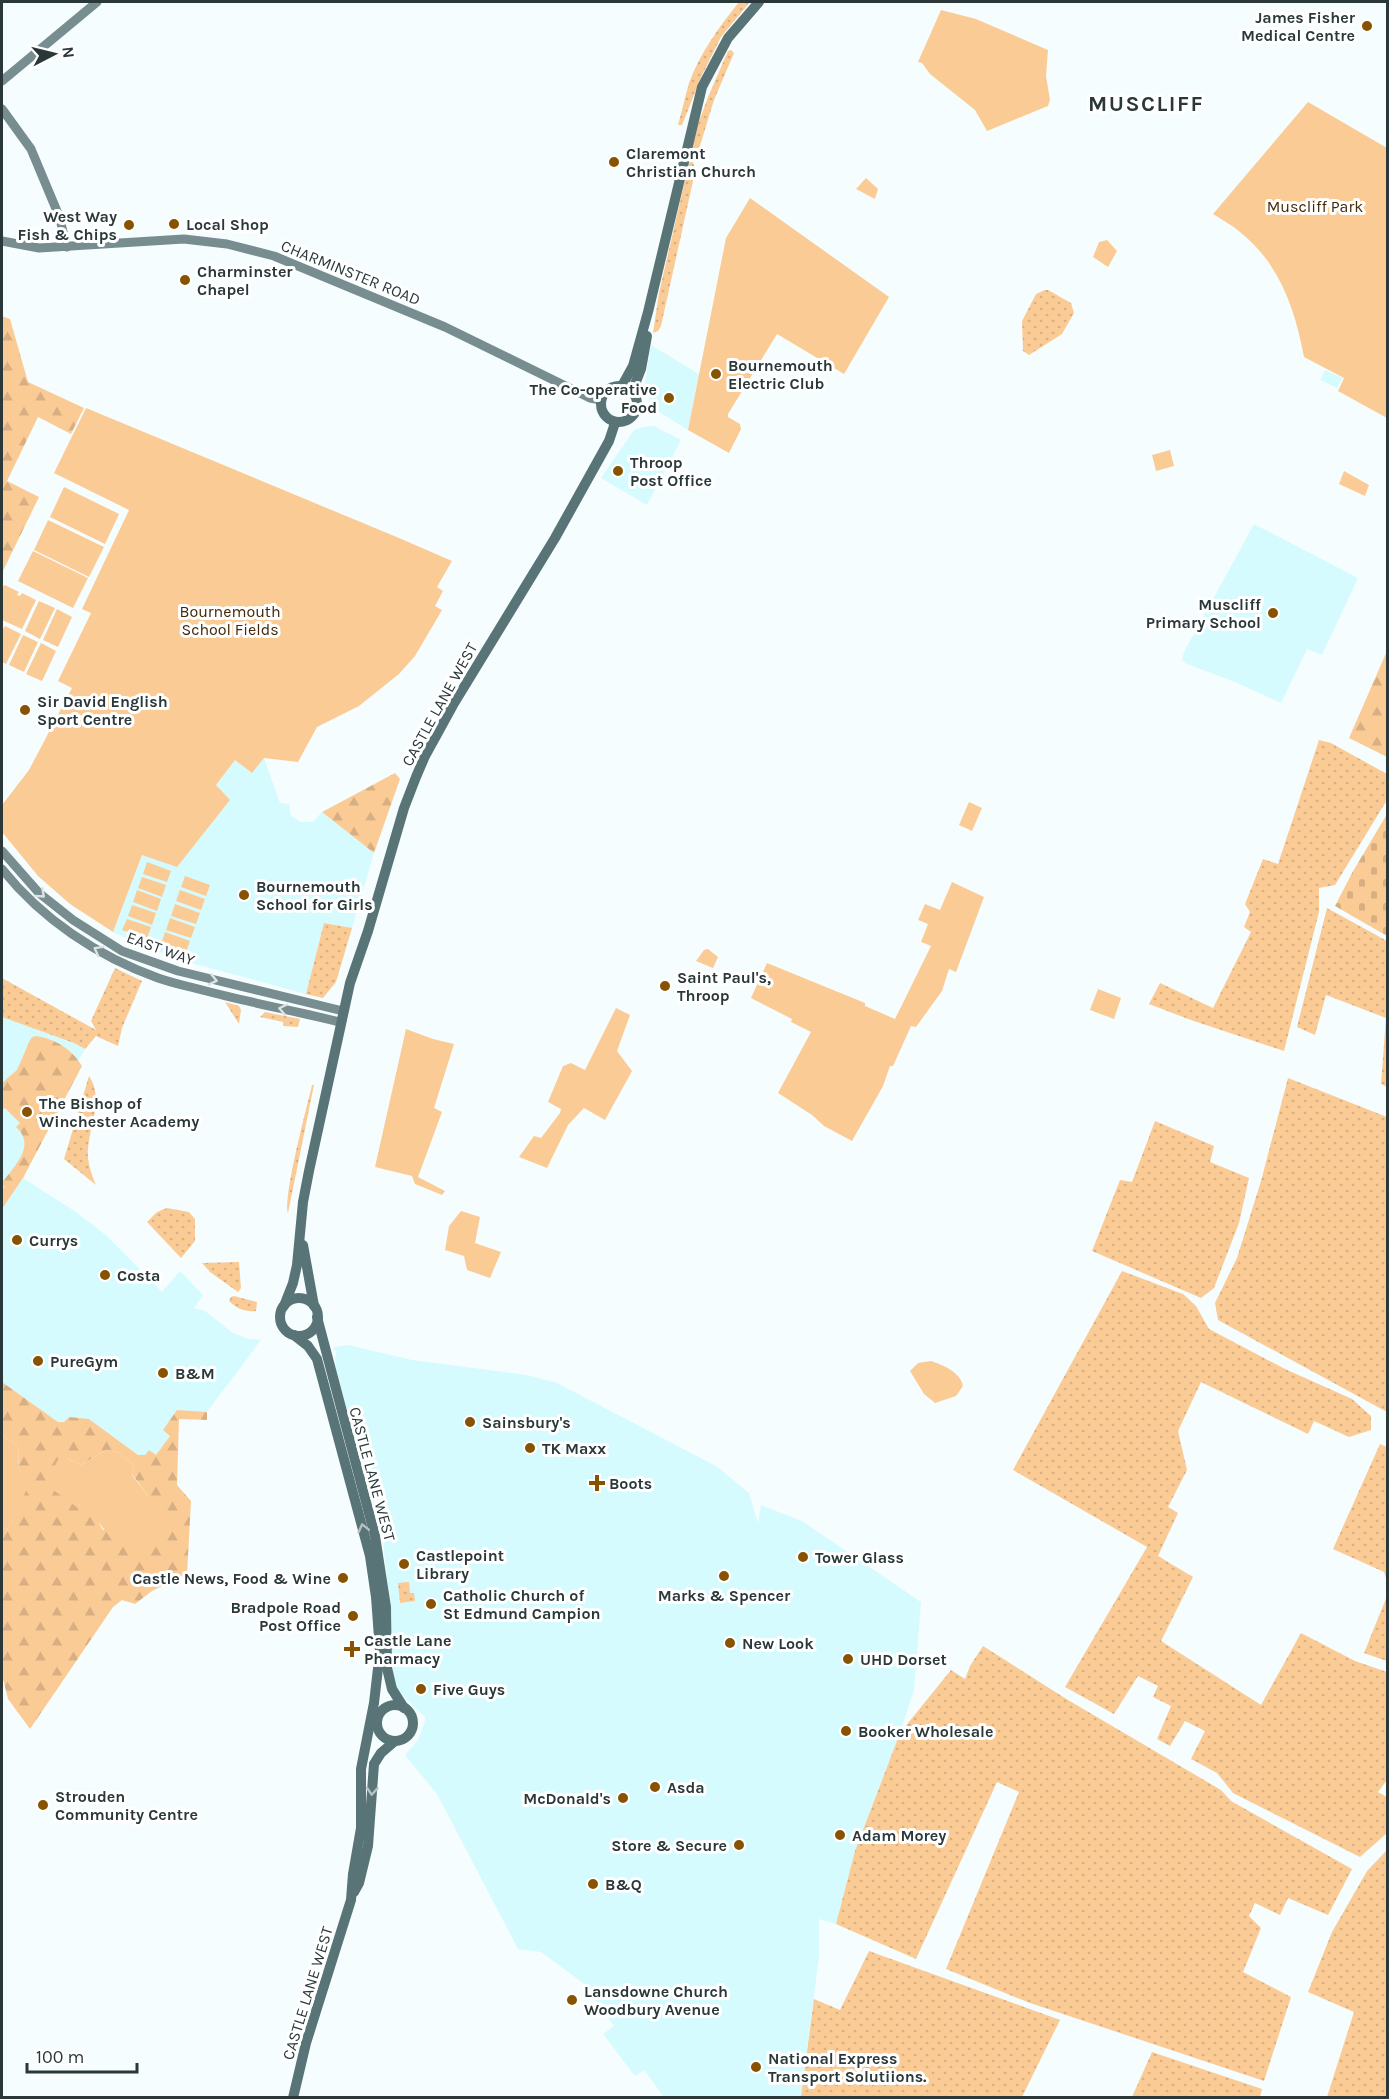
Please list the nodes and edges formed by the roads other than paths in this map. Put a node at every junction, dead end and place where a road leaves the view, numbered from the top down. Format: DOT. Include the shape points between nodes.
graph roads {
  1 [pos="97,2"];
  2 [pos="759,2"];
  3 [pos="2,81"];
  4 [pos="2,110"];
  5 [pos="2,241"];
  6 [pos="67,247"];
  7 [pos="627,389"];
  8 [pos="601,400"];
  9 [pos="615,423"];
  10 [pos="2,852"];
  11 [pos="2,869"];
  12 [pos="343,1011"];
  13 [pos="340,1022"];
  14 [pos="300,1233"];
  15 [pos="284,1306"];
  16 [pos="316,1311"];
  17 [pos="294,1335"];
  18 [pos="374,1703"];
  19 [pos="404,1708"];
  20 [pos="378,1720"];
  21 [pos="366,1737"];
  22 [pos="395,1741"];
  23 [pos="351,1897"];
  24 [pos="293,2097"];
  1 -- 3 [label="street"];
  2 -- 7 [label="main road" via="728,38 702,87"];
  4 -- 6 [label="street" via="28,144 59,216"];
  5 -- 6 [label="street, CHARMINSTER ROAD" via="39,248"];
  6 -- 8 [label="street, CHARMINSTER ROAD" via="184,239 227,244 274,256 445,327"];
  7 -- 8 [label="main road" via="617,386 607,390"];
  7 -- 9 [label="main road" via="637,403 634,414"];
  8 -- 9 [label="main road" via="605,417"];
  9 -- 12 [label="main road, CASTLE LANE WEST" via="609,441 555,538 425,756 404,808"];
  10 -- 12 [label="street, EAST WAY, one-way" via="39,893 122,951 178,971"];
  13 -- 11 [label="street, EAST WAY, one-way" via="168,981 118,961 54,921"];
  12 -- 13 [label="main road, CASTLE LANE WEST"];
  13 -- 14 [label="main road, CASTLE LANE WEST"];
  14 -- 15 [label="main road, CASTLE LANE WEST" via="295,1278"];
  14 -- 16 [label="main road, CASTLE LANE WEST"];
  15 -- 16 [label="main road" via="299,1298"];
  15 -- 17 [label="main road" via="281,1322"];
  16 -- 17 [label="main road" via="316,1323 309,1332"];
  16 -- 19 [label="main road, CASTLE LANE WEST" via="375,1536 386,1607 387,1668 392,1689"];
  18 -- 17 [label="main road, CASTLE LANE WEST, one-way" via="380,1639 368,1547 317,1359"];
  18 -- 20 [label="main road, CASTLE LANE WEST"];
  18 -- 21 [label="main road, CASTLE LANE WEST"];
  19 -- 20 [label="main road" via="390,1706"];
  19 -- 22 [label="main road" via="412,1719 411,1729"];
  20 -- 21 [label="main road"];
  20 -- 22 [label="main road" via="381,1734"];
  21 -- 23 [label="main road, CASTLE LANE WEST" via="361,1769 361,1828"];
  22 -- 23 [label="main road, CASTLE LANE WEST, one-way" via="374,1764 368,1846 359,1883"];
  23 -- 24 [label="main road, CASTLE LANE WEST"];
}
